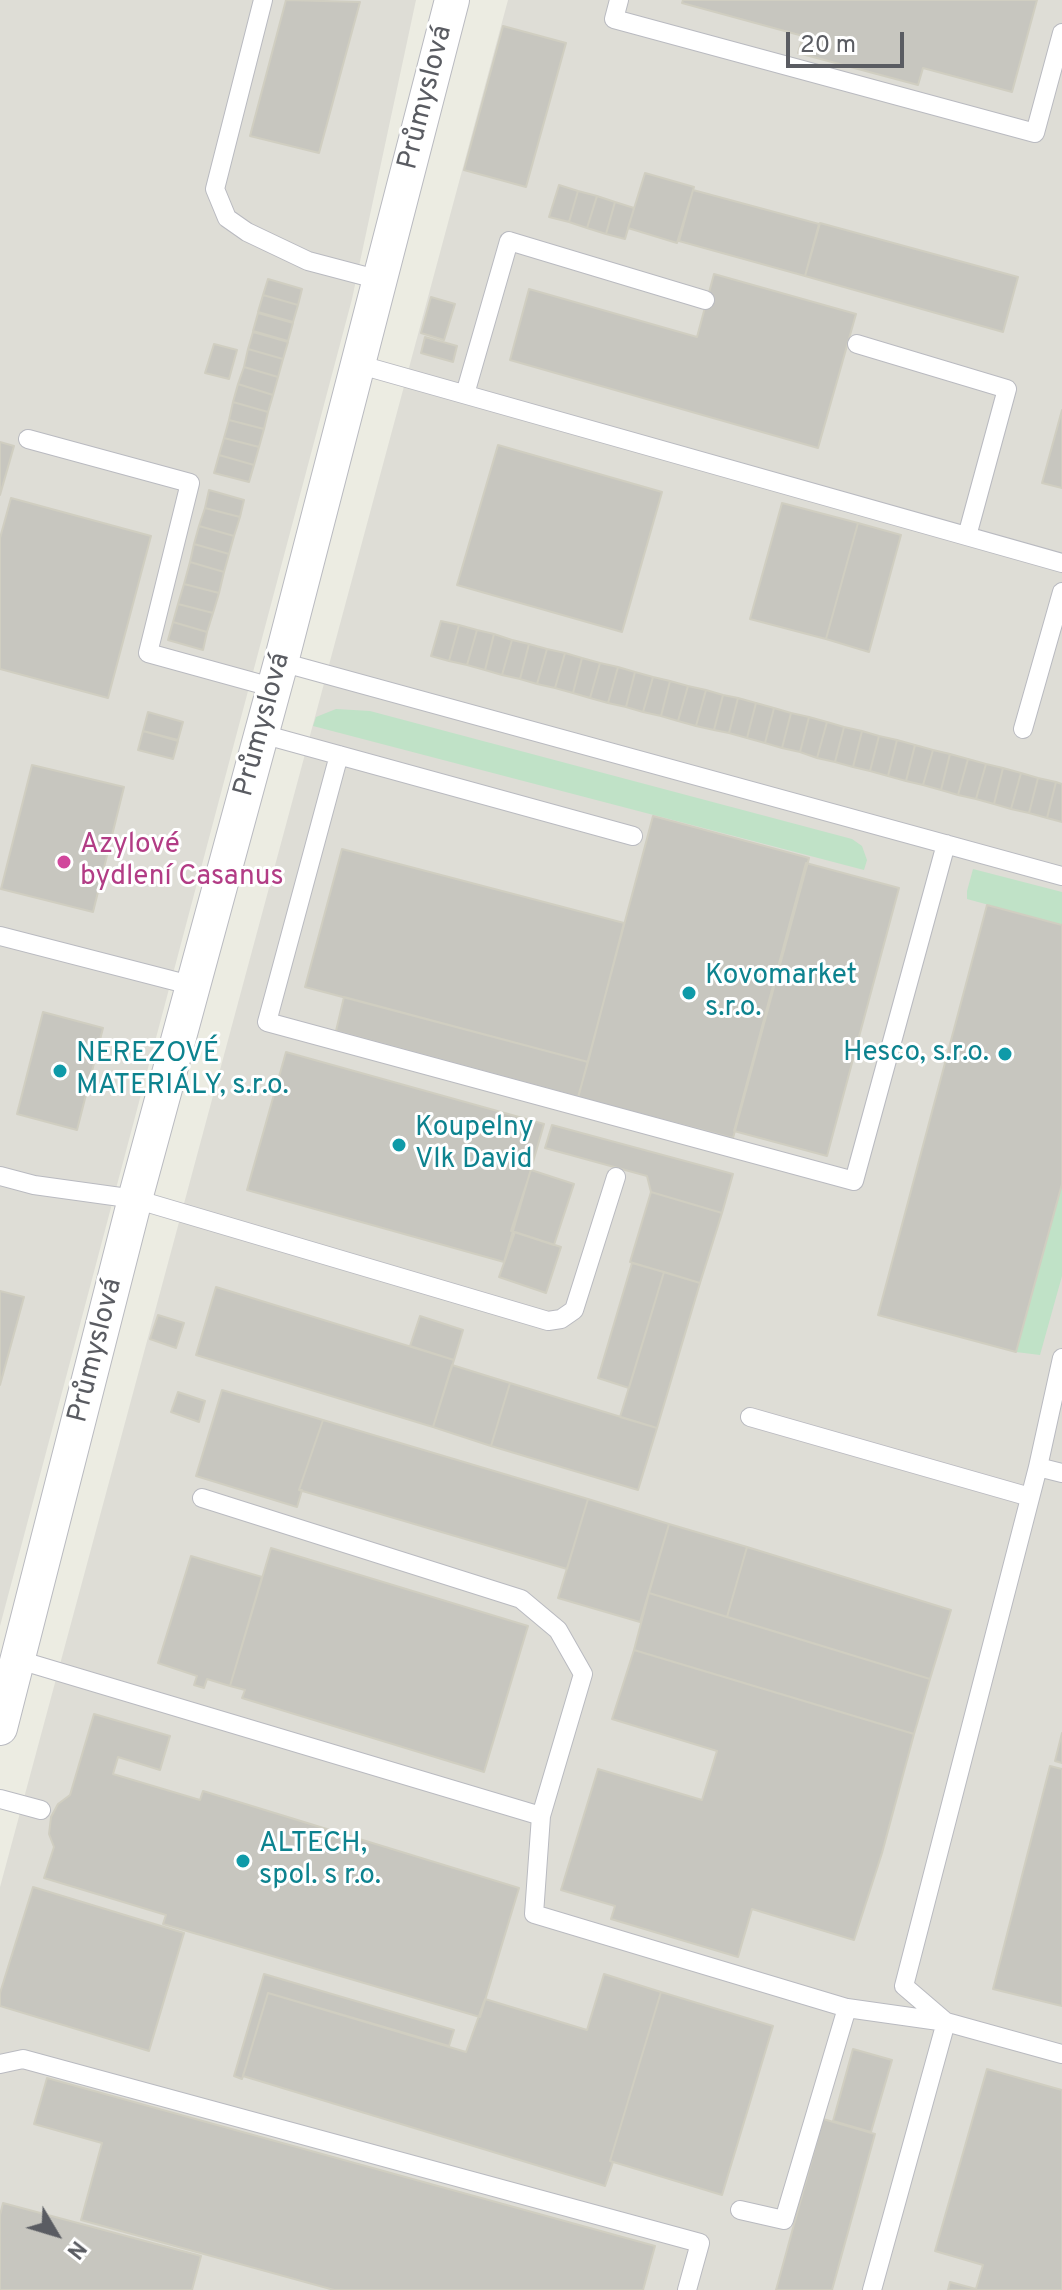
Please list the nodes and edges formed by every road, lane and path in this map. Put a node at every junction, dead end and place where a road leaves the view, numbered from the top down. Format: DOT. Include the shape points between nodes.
graph roads {
  1 [pos="263,0"];
  2 [pos="452,0"];
  3 [pos="619,0"];
  4 [pos="1062,33"];
  5 [pos="380,280"];
  6 [pos="705,300"];
  7 [pos="857,344"];
  8 [pos="357,364"];
  9 [pos="465,394"];
  10 [pos="28,439"];
  11 [pos="967,536"];
  12 [pos="1062,563"];
  13 [pos="1062,592"];
  14 [pos="278,675"];
  15 [pos="1023,729"];
  16 [pos="262,734"];
  17 [pos="339,755"];
  18 [pos="633,836"];
  19 [pos="946,844"];
  20 [pos="1062,876"];
  21 [pos="0,936"];
  22 [pos="194,986"];
  23 [pos="0,1176"];
  24 [pos="616,1177"];
  25 [pos="135,1199"];
  26 [pos="1062,1358"];
  27 [pos="750,1417"];
  28 [pos="1038,1467"];
  29 [pos="1062,1473"];
  30 [pos="1030,1497"];
  31 [pos="202,1498"];
  32 [pos="19,1660"];
  33 [pos="0,1728"];
  34 [pos="0,1799"];
  35 [pos="41,1810"];
  36 [pos="541,1816"];
  37 [pos="847,2008"];
  38 [pos="946,2022"];
  39 [pos="1062,2054"];
  40 [pos="0,2064"];
  41 [pos="740,2210"];
  42 [pos="687,2290"];
  43 [pos="872,2290"];
  1 -- 5 [label="lane" via="215,189 227,218 308,261"];
  2 -- 5 [label="street, Průmyslová"];
  3 -- 4 [label="lane" via="614,19 1035,133"];
  5 -- 8 [label="street, Průmyslová"];
  6 -- 9 [label="lane" via="509,241"];
  7 -- 11 [label="lane" via="1007,389"];
  8 -- 9 [label="lane"];
  8 -- 14 [label="street, Průmyslová"];
  9 -- 11 [label="lane"];
  10 -- 14 [label="lane" via="190,483 148,653"];
  11 -- 12 [label="lane"];
  13 -- 15 [label="lane"];
  14 -- 16 [label="street, Průmyslová"];
  14 -- 19 [label="lane"];
  16 -- 17 [label="lane"];
  16 -- 22 [label="street, Průmyslová"];
  17 -- 18 [label="lane"];
  17 -- 19 [label="lane" via="267,1022 854,1181"];
  19 -- 20 [label="lane"];
  21 -- 22 [label="lane"];
  22 -- 25 [label="street, Průmyslová"];
  23 -- 25 [label="lane"];
  24 -- 25 [label="lane" via="574,1310 548,1321"];
  25 -- 32 [label="street, Průmyslová"];
  26 -- 28 [label="lane"];
  27 -- 30 [label="lane"];
  28 -- 29 [label="lane"];
  28 -- 30 [label="lane"];
  30 -- 38 [label="lane" via="904,1986"];
  31 -- 36 [label="lane" via="521,1599 558,1630 583,1674"];
  32 -- 33 [label="street, Průmyslová"];
  32 -- 36 [label="lane"];
  34 -- 35 [label="lane"];
  36 -- 37 [label="lane" via="534,1914"];
  37 -- 38 [label="lane"];
  37 -- 41 [label="lane" via="784,2220"];
  38 -- 39 [label="lane"];
  38 -- 43 [label="lane"];
  40 -- 42 [label="lane" via="23,2059 700,2243"];
}
